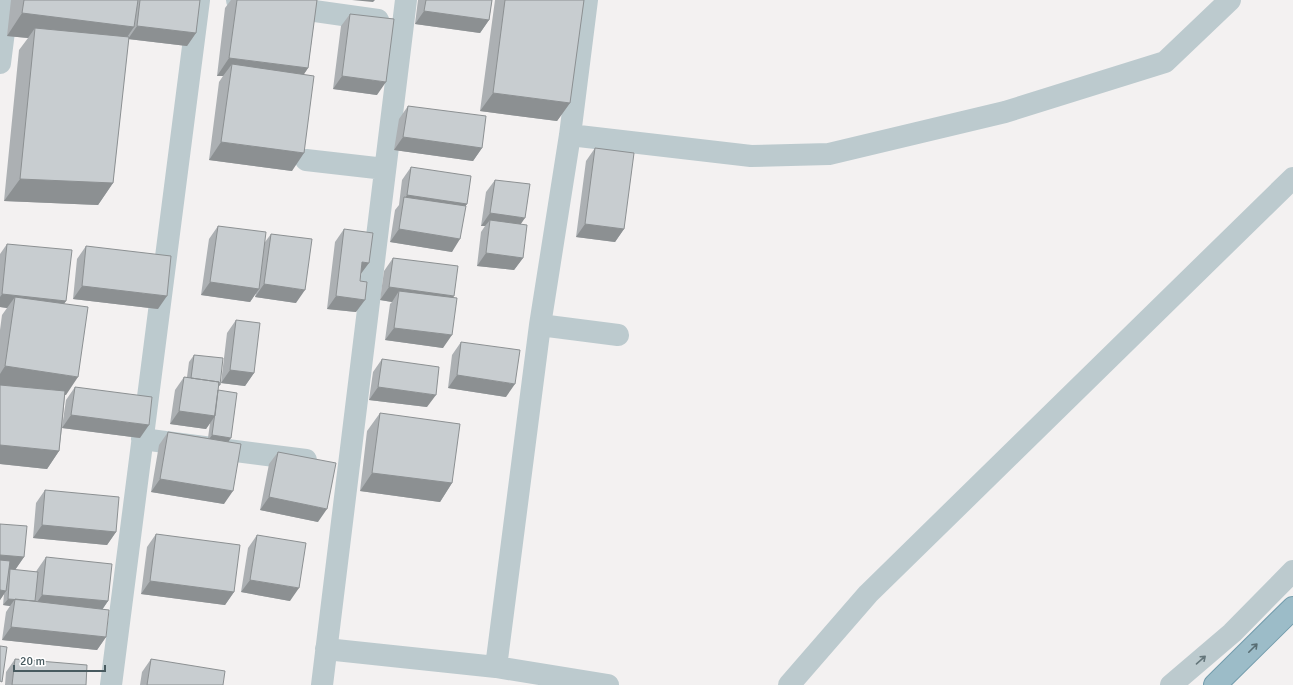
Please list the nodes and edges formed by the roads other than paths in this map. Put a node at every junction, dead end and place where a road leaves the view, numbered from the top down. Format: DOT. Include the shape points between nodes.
graph roads {
  1 [pos="8,0"];
  2 [pos="199,0"];
  3 [pos="237,0"];
  4 [pos="406,0"];
  5 [pos="587,0"];
  6 [pos="1230,0"];
  7 [pos="403,23"];
  8 [pos="0,63"];
  9 [pos="570,135"];
  10 [pos="306,160"];
  11 [pos="385,169"];
  12 [pos="1293,178"];
  13 [pos="540,326"];
  14 [pos="618,335"];
  15 [pos="142,439"];
  16 [pos="335,463"];
  17 [pos="1293,571"];
  18 [pos="1293,608"];
  19 [pos="326,649"];
  20 [pos="496,667"];
  21 [pos="111,685"];
  22 [pos="322,685"];
  23 [pos="608,685"];
  24 [pos="789,685"];
  25 [pos="1172,685"];
  26 [pos="1215,685"];
  1 -- 8 [label="street"];
  2 -- 15 [label="street"];
  3 -- 7 [label="street"];
  4 -- 7 [label="street"];
  5 -- 9 [label="street"];
  6 -- 9 [label="street" via="1165,62 1005,112 829,154 751,156"];
  7 -- 11 [label="street"];
  9 -- 13 [label="street"];
  10 -- 11 [label="street"];
  11 -- 16 [label="street"];
  12 -- 24 [label="street" via="868,594"];
  13 -- 14 [label="street"];
  13 -- 20 [label="street"];
  15 -- 16 [label="street"];
  15 -- 21 [label="street"];
  16 -- 19 [label="street"];
  25 -- 17 [label="street, one-way" via="1232,633"];
  26 -- 18 [label="highway, one-way"];
  19 -- 20 [label="street"];
  19 -- 22 [label="street"];
  20 -- 23 [label="street"];
}
